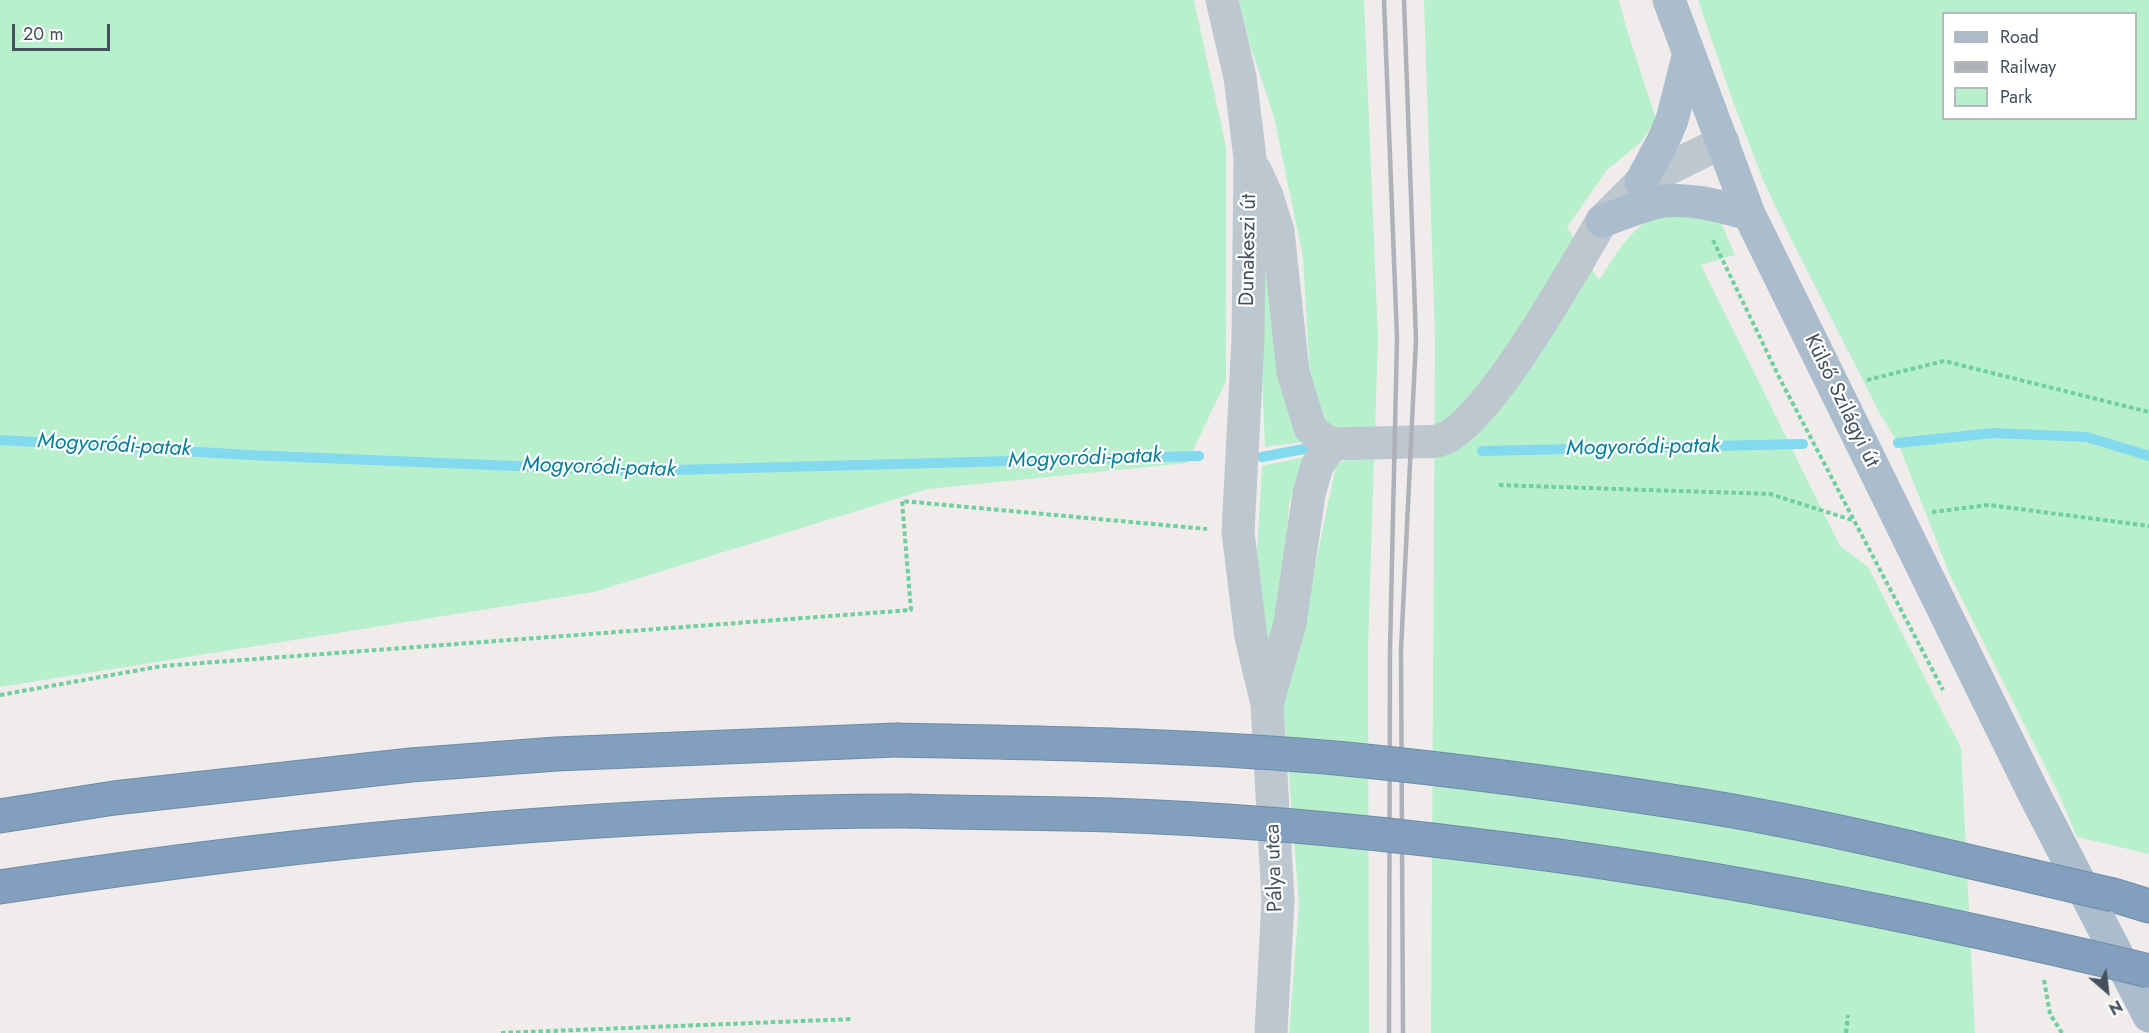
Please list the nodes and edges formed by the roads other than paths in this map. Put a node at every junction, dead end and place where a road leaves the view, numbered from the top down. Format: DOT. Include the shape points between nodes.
graph roads {
  1 [pos="1222,0"];
  2 [pos="1669,0"];
  3 [pos="1689,53"];
  4 [pos="1723,142"];
  5 [pos="1250,158"];
  6 [pos="1641,182"];
  7 [pos="1749,214"];
  8 [pos="1602,221"];
  9 [pos="1335,444"];
  10 [pos="1267,704"];
  11 [pos="0,816"];
  12 [pos="0,888"];
  13 [pos="2113,895"];
  14 [pos="2149,897"];
  15 [pos="2149,906"];
  16 [pos="2149,971"];
  17 [pos="2149,1016"];
  18 [pos="1271,1033"];
  1 -- 5 [label="street, Dunakeszi út" via="1240,77"];
  2 -- 3 [label="main road, Külső Szilágyi út"];
  3 -- 4 [label="main road, Külső Szilágyi út"];
  3 -- 6 [label="main road" via="1672,120"];
  4 -- 6 [label="street"];
  4 -- 7 [label="main road, Külső Szilágyi út"];
  5 -- 9 [label="street" via="1278,231 1293,372 1310,428"];
  5 -- 10 [label="street, Dunakeszi út" via="1248,339 1238,517 1251,637"];
  6 -- 8 [label="street"];
  7 -- 8 [label="main road" via="1706,203 1665,201"];
  7 -- 17 [label="main road, Külső Szilágyi út" via="2034,794"];
  8 -- 9 [label="street" via="1518,357 1472,419 1439,441"];
  9 -- 10 [label="street" via="1317,466 1309,494 1290,623"];
  10 -- 18 [label="street, Pálya utca" via="1278,900"];
  11 -- 13 [label="highway, bridge" via="114,798 411,765 624,750 896,740 1129,745 1344,759 1680,802 1794,822"];
  12 -- 16 [label="highway, bridge" via="126,868 436,832 584,820 908,811 1123,816 1336,830 1626,865 2001,935"];
  13 -- 14 [label="highway"];
  13 -- 15 [label="highway"];
}
